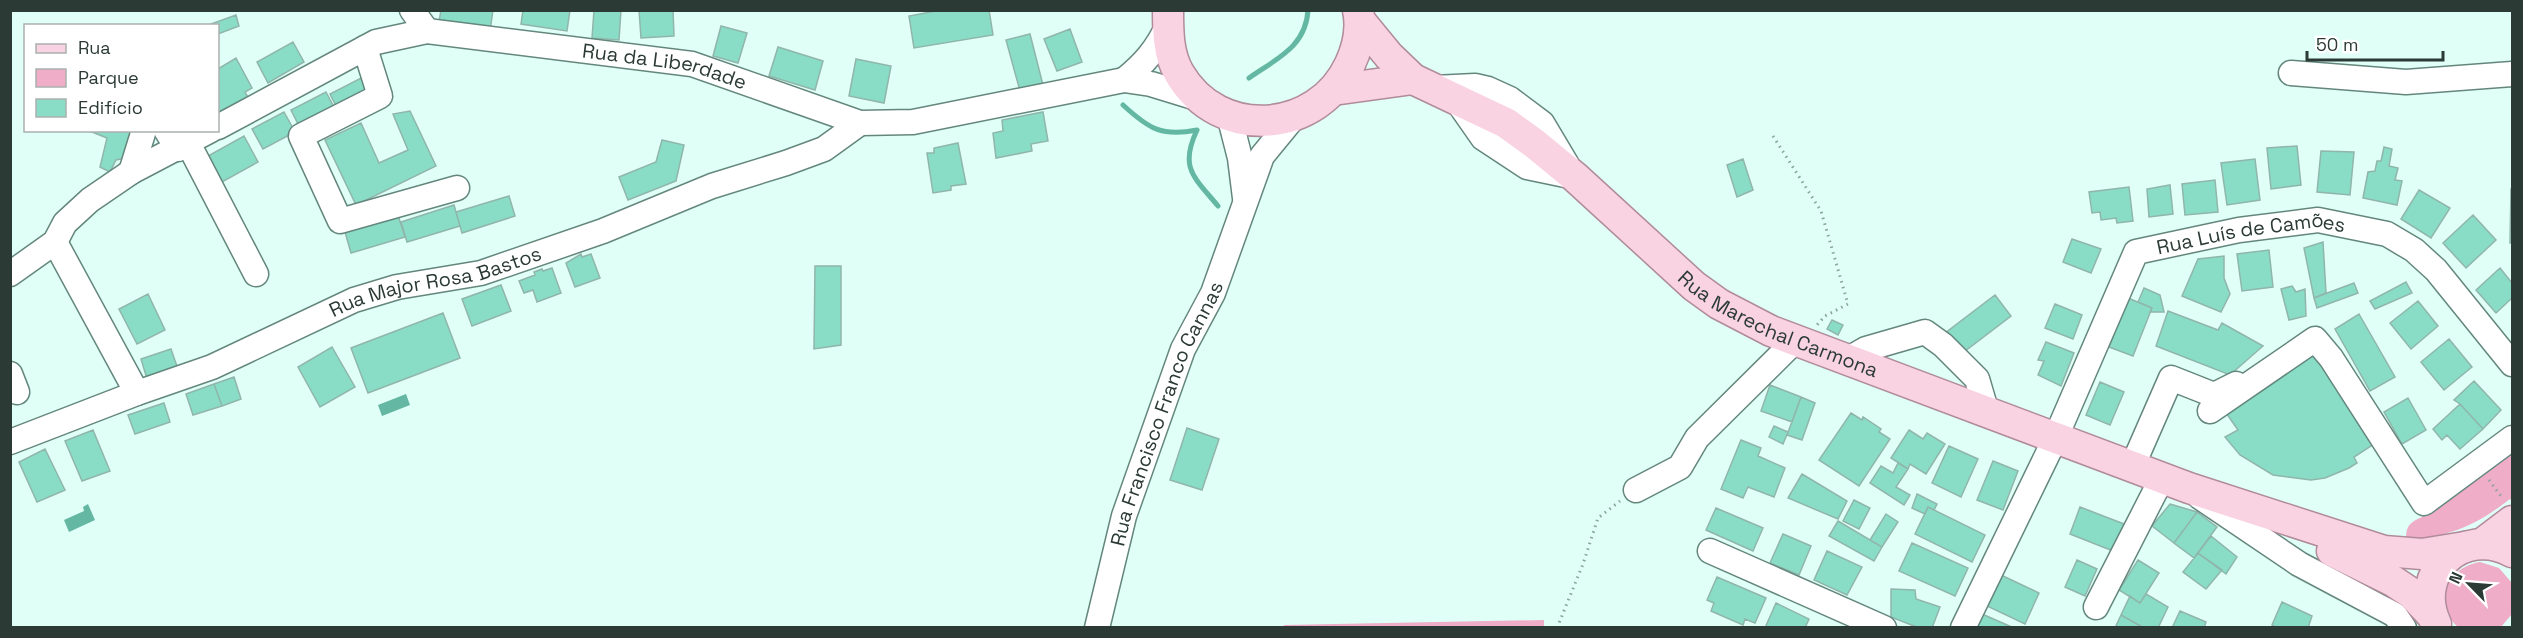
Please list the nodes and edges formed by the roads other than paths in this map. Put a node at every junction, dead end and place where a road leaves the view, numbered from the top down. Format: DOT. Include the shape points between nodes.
graph roads {
  1 [pos="412,10"];
  2 [pos="1360,16"];
  3 [pos="1168,18"];
  4 [pos="428,31"];
  5 [pos="365,48"];
  6 [pos="2291,73"];
  7 [pos="2512,74"];
  8 [pos="1124,80"];
  9 [pos="1434,88"];
  10 [pos="1334,90"];
  11 [pos="1200,99"];
  12 [pos="1229,116"];
  13 [pos="1294,117"];
  14 [pos="860,123"];
  15 [pos="219,126"];
  16 [pos="143,132"];
  17 [pos="205,132"];
  18 [pos="177,141"];
  19 [pos="131,172"];
  20 [pos="457,188"];
  21 [pos="1245,201"];
  22 [pos="55,242"];
  23 [pos="10,274"];
  24 [pos="256,274"];
  25 [pos="2315,339"];
  26 [pos="1800,341"];
  27 [pos="1847,360"];
  28 [pos="2512,364"];
  29 [pos="138,393"];
  30 [pos="2210,411"];
  31 [pos="1987,413"];
  32 [pos="2512,438"];
  33 [pos="2055,439"];
  34 [pos="11,441"];
  35 [pos="2132,467"];
  36 [pos="2186,486"];
  37 [pos="1636,490"];
  38 [pos="2509,513"];
  39 [pos="2474,545"];
  40 [pos="1710,551"];
  41 [pos="2512,552"];
  42 [pos="2096,606"];
  43 [pos="2434,621"];
  44 [pos="1097,627"];
  45 [pos="1884,627"];
  46 [pos="1963,627"];
  47 [pos="2404,627"];
  1 -- 4 [label="street"];
  2 -- 9 [label="main road, Rua Marechal Carmona" via="1389,56"];
  2 -- 10 [label="main road" via="1356,51"];
  3 -- 8 [label="street" via="1158,46"];
  3 -- 11 [label="main road" via="1168,42 1179,73"];
  4 -- 5 [label="street, Rua da Liberdade"];
  4 -- 14 [label="street, Rua da Liberdade" via="692,64"];
  5 -- 15 [label="street, Rua da Liberdade"];
  5 -- 20 [label="street" via="381,96 301,136 340,221"];
  6 -- 7 [label="street" via="2406,82"];
  8 -- 11 [label="street, Rua da Liberdade"];
  8 -- 14 [label="street, Rua da Liberdade" via="913,122"];
  9 -- 10 [label="main road"];
  9 -- 26 [label="main road, Rua Marechal Carmona" via="1506,123 1535,144 1719,304"];
  10 -- 13 [label="main road"];
  11 -- 12 [label="main road"];
  12 -- 13 [label="main road" via="1261,122"];
  12 -- 21 [label="street, Rua Francisco Franco Cannas"];
  13 -- 21 [label="street, Rua Francisco Franco Cannas" via="1263,156"];
  14 -- 29 [label="street, Rua Major Rosa Bastos" via="824,149 786,164 712,186 603,231 482,273 397,287 354,300 212,367"];
  16 -- 19 [label="street"];
  17 -- 18 [label="street"];
  18 -- 19 [label="street"];
  18 -- 24 [label="street"];
  19 -- 22 [label="street" via="65,223"];
  21 -- 44 [label="street, Rua Francisco Franco Cannas" via="1213,293 1183,349 1128,505"];
  22 -- 23 [label="street"];
  22 -- 29 [label="street"];
  25 -- 30 [label="street"];
  25 -- 32 [label="street" via="2424,503"];
  25 -- 35 [label="street" via="2301,336 2250,375 2214,395 2171,378"];
  26 -- 27 [label="main road, Rua Marechal Carmona"];
  26 -- 37 [label="street" via="1697,438 1680,467"];
  27 -- 31 [label="main road, Rua Marechal Carmona"];
  27 -- 31 [label="street" via="1925,332 1977,379"];
  28 -- 33 [label="street, Rua Luís de Camões" via="2436,270 2415,250 2387,234 2318,220 2239,230 2136,252"];
  29 -- 34 [label="street, Rua Major Rosa Bastos"];
  31 -- 33 [label="main road, Rua Marechal Carmona"];
  33 -- 35 [label="main road, Rua Marechal Carmona"];
  33 -- 46 [label="street"];
  35 -- 36 [label="main road, Rua Marechal Carmona"];
  36 -- 39 [label="main road, Rua Marechal Carmona" via="2384,551 2422,554"];
  36 -- 42 [label="street"];
  36 -- 43 [label="main road, Rua Marechal Carmona" via="2366,566 2410,593"];
  36 -- 47 [label="street, Rua Marechal Carmona" via="2299,564 2395,615"];
  38 -- 39 [label="main road"];
  39 -- 41 [label="main road" via="2498,545"];
  39 -- 43 [label="main road" via="2451,554 2439,566 2430,589"];
  40 -- 45 [label="street"];
}
